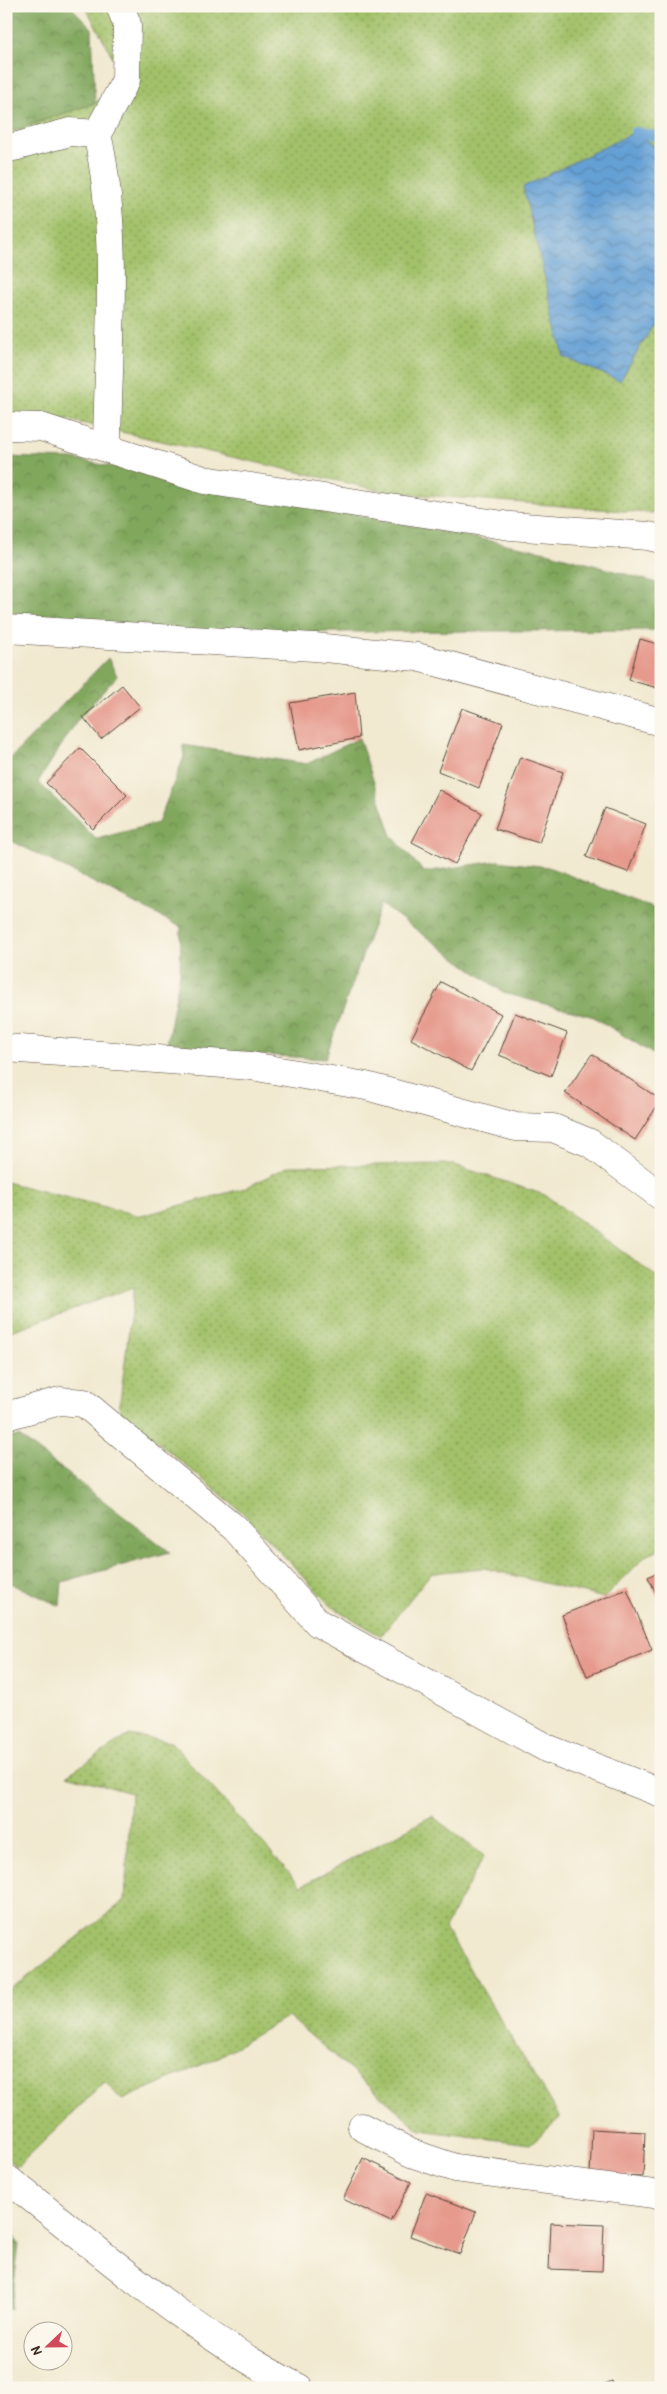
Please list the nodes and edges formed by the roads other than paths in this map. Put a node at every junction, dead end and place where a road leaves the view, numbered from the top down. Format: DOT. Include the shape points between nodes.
graph roads {
  1 [pos="120,6"];
  2 [pos="97,134"];
  3 [pos="6,146"];
  4 [pos="6,426"];
  5 [pos="108,448"];
  6 [pos="661,539"];
  7 [pos="6,629"];
  8 [pos="661,722"];
  9 [pos="6,1048"];
  10 [pos="661,1196"];
  11 [pos="6,1416"];
  12 [pos="661,1793"];
  13 [pos="362,2127"];
  14 [pos="6,2178"];
  15 [pos="661,2196"];
  16 [pos="299,2388"];
  1 -- 2 [label="street" via="127,24 126,80"];
  2 -- 3 [label="street" via="70,132 14,147"];
  2 -- 5 [label="street" via="105,165 110,228"];
  4 -- 5 [label="street" via="41,427"];
  5 -- 6 [label="street" via="204,480 510,526"];
  7 -- 8 [label="street" via="314,647 416,657"];
  9 -- 10 [label="street" via="251,1066 366,1086 516,1127 553,1128 590,1143"];
  11 -- 12 [label="street" via="60,1401 84,1403 234,1528 318,1623 548,1749"];
  13 -- 15 [label="street" via="411,2153 455,2168"];
  14 -- 16 [label="street" via="140,2286 267,2372"];
}
